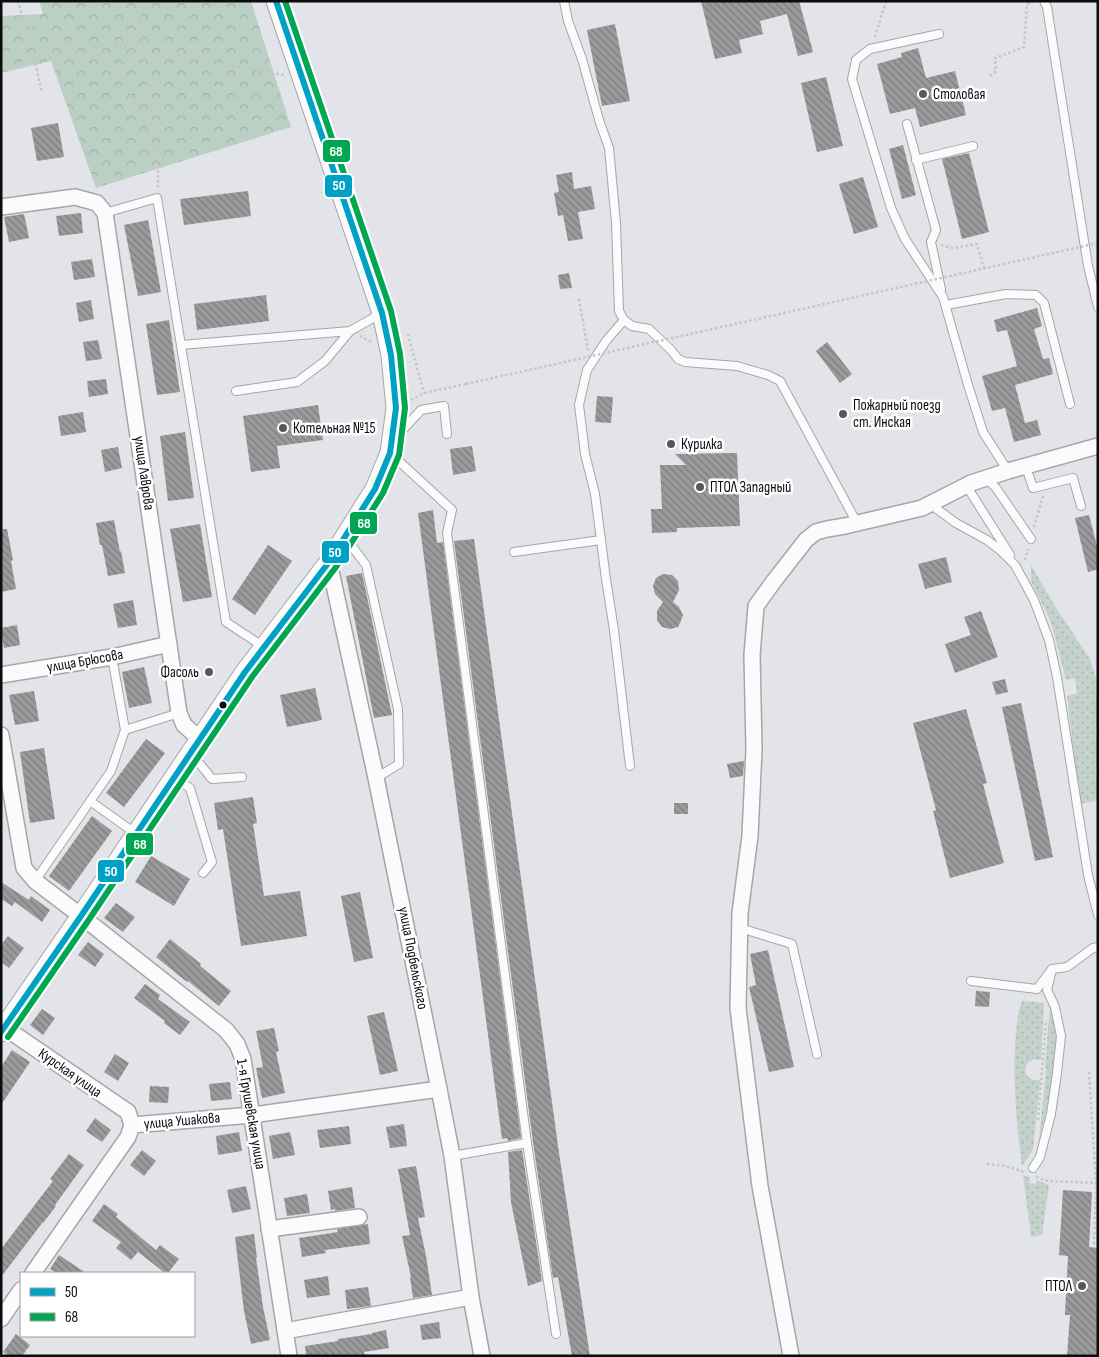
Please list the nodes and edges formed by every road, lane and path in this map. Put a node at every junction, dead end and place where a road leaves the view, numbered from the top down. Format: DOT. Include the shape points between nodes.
graph roads {
  1 [pos="18,1"];
  2 [pos="145,1"];
  3 [pos="276,1"];
  4 [pos="564,1"];
  5 [pos="886,1"];
  6 [pos="1034,1"];
  7 [pos="1044,1"];
  8 [pos="25,24"];
  9 [pos="939,34"];
  10 [pos="874,38"];
  11 [pos="94,49"];
  12 [pos="144,51"];
  13 [pos="35,61"];
  14 [pos="1,67"];
  15 [pos="286,75"];
  16 [pos="990,76"];
  17 [pos="42,93"];
  18 [pos="907,124"];
  19 [pos="973,146"];
  20 [pos="158,160"];
  21 [pos="916,160"];
  22 [pos="156,198"];
  23 [pos="1,207"];
  24 [pos="101,208"];
  25 [pos="1098,244"];
  26 [pos="952,248"];
  27 [pos="984,269"];
  28 [pos="942,294"];
  29 [pos="579,299"];
  30 [pos="946,305"];
  31 [pos="1098,307"];
  32 [pos="382,313"];
  33 [pos="624,320"];
  34 [pos="350,331"];
  35 [pos="408,334"];
  36 [pos="377,344"];
  37 [pos="181,345"];
  38 [pos="589,356"];
  39 [pos="236,391"];
  40 [pos="1070,404"];
  41 [pos="448,434"];
  42 [pos="1098,446"];
  43 [pos="391,447"];
  44 [pos="1026,467"];
  45 [pos="1008,471"];
  46 [pos="986,478"];
  47 [pos="966,485"];
  48 [pos="1046,485"];
  49 [pos="930,504"];
  50 [pos="1081,506"];
  51 [pos="857,523"];
  52 [pos="345,537"];
  53 [pos="1030,539"];
  54 [pos="601,540"];
  55 [pos="514,552"];
  56 [pos="329,562"];
  57 [pos="1016,564"];
  58 [pos="1022,576"];
  59 [pos="169,644"];
  60 [pos="264,647"];
  61 [pos="112,657"];
  62 [pos="1,675"];
  63 [pos="179,713"];
  64 [pos="125,730"];
  65 [pos="1,735"];
  66 [pos="195,746"];
  67 [pos="630,766"];
  68 [pos="242,777"];
  69 [pos="174,778"];
  70 [pos="376,778"];
  71 [pos="90,801"];
  72 [pos="136,834"];
  73 [pos="203,873"];
  74 [pos="35,881"];
  75 [pos="1098,915"];
  76 [pos="81,916"];
  77 [pos="740,928"];
  78 [pos="1098,947"];
  79 [pos="1052,969"];
  80 [pos="971,982"];
  81 [pos="1049,994"];
  82 [pos="2,1028"];
  83 [pos="817,1054"];
  84 [pos="1089,1072"];
  85 [pos="439,1089"];
  86 [pos="252,1115"];
  87 [pos="1038,1120"];
  88 [pos="132,1125"];
  89 [pos="527,1143"];
  90 [pos="452,1156"];
  91 [pos="1033,1168"];
  92 [pos="359,1217"];
  93 [pos="270,1229"];
  94 [pos="1094,1247"];
  95 [pos="34,1272"];
  96 [pos="20,1291"];
  97 [pos="471,1297"];
  98 [pos="1,1319"];
  99 [pos="285,1330"];
  100 [pos="556,1334"];
  101 [pos="289,1356"];
  102 [pos="482,1356"];
  103 [pos="792,1356"];
  1 -- 8 [label="path"];
  2 -- 12 [label="path" via="140,18"];
  3 -- 32 [label="street"];
  4 -- 33 [label="lane" via="609,148 619,311"];
  5 -- 10 [label="path"];
  6 -- 16 [label="path" via="1027,4 1024,47 995,58 996,71"];
  7 -- 31 [label="lane" via="1088,266"];
  8 -- 11 [label="path"];
  8 -- 13 [label="path"];
  9 -- 28 [label="lane" via="870,49 856,60 852,80 890,208 905,239"];
  11 -- 12 [label="path" via="114,45"];
  11 -- 13 [label="path"];
  11 -- 20 [label="path" via="126,81"];
  12 -- 15 [label="path"];
  12 -- 20 [label="path"];
  13 -- 14 [label="path"];
  13 -- 17 [label="path"];
  18 -- 21 [label="lane"];
  19 -- 21 [label="lane"];
  20 -- 22 [label="path"];
  21 -- 28 [label="lane" via="936,230 931,242"];
  22 -- 24 [label="lane"];
  22 -- 37 [label="lane"];
  23 -- 24 [label="street" via="75,197"];
  24 -- 59 [label="street, улица Лаврова"];
  25 -- 27 [label="path, bridge"];
  26 -- 27 [label="path" via="977,244"];
  27 -- 38 [label="path, bridge"];
  28 -- 30 [label="lane"];
  29 -- 38 [label="path"];
  30 -- 40 [label="lane" via="1006,294 1036,295 1044,303"];
  30 -- 45 [label="lane" via="983,432"];
  32 -- 34 [label="lane"];
  32 -- 43 [label="street" via="391,355 396,408"];
  33 -- 51 [label="lane" via="632,326 649,329 678,359 685,362 736,366 780,381"];
  33 -- 54 [label="lane" via="587,370 579,405"];
  34 -- 36 [label="path"];
  34 -- 37 [label="lane"];
  34 -- 39 [label="lane" via="325,361 297,382"];
  35 -- 38 [label="path, bridge" via="424,393"];
  37 -- 60 [label="lane" via="226,622"];
  41 -- 43 [label="lane" via="444,406 421,410"];
  42 -- 44 [label="street"];
  43 -- 52 [label="street" via="375,489"];
  43 -- 89 [label="lane" via="452,510 447,533"];
  44 -- 45 [label="street"];
  44 -- 48 [label="lane" via="1033,488"];
  45 -- 46 [label="street"];
  46 -- 47 [label="street"];
  46 -- 53 [label="lane"];
  47 -- 49 [label="street"];
  47 -- 57 [label="lane"];
  48 -- 50 [label="lane" via="1073,478"];
  48 -- 53 [label="path"];
  49 -- 51 [label="street"];
  49 -- 57 [label="lane" via="987,540"];
  51 -- 77 [label="street" via="816,532 806,540 756,606 752,655 754,749 750,836"];
  52 -- 56 [label="street"];
  52 -- 70 [label="lane" via="366,564 398,709 399,764"];
  53 -- 58 [label="path"];
  54 -- 55 [label="lane"];
  54 -- 67 [label="lane"];
  56 -- 60 [label="street"];
  56 -- 70 [label="street, улица Подбельского"];
  57 -- 58 [label="lane"];
  58 -- 75 [label="lane" via="1049,640 1088,874"];
  59 -- 61 [label="street, улица Брюсова"];
  59 -- 63 [label="street, улица Лаврова"];
  60 -- 66 [label="street"];
  61 -- 62 [label="street, улица Брюсова"];
  61 -- 64 [label="lane"];
  63 -- 64 [label="lane"];
  63 -- 66 [label="street, улица Лаврова"];
  64 -- 71 [label="lane" via="111,771"];
  65 -- 74 [label="street" via="24,868"];
  66 -- 68 [label="lane" via="212,779"];
  66 -- 69 [label="street"];
  69 -- 72 [label="street"];
  69 -- 73 [label="lane" via="190,788 212,862"];
  70 -- 85 [label="street, улица Подбельского"];
  71 -- 72 [label="lane"];
  71 -- 74 [label="lane"];
  72 -- 76 [label="street"];
  74 -- 76 [label="street, 1-я Грушевская улица"];
  76 -- 82 [label="street"];
  76 -- 86 [label="street, 1-я Грушевская улица" via="226,1030 243,1059"];
  77 -- 83 [label="lane" via="792,944"];
  77 -- 103 [label="street" via="738,1008 760,1186"];
  78 -- 79 [label="lane" via="1067,966"];
  79 -- 80 [label="lane" via="1037,989"];
  79 -- 81 [label="lane"];
  81 -- 87 [label="path"];
  81 -- 91 [label="lane" via="1061,1036 1051,1114 1040,1157"];
  82 -- 88 [label="street, Курская улица" via="128,1112"];
  84 -- 94 [label="path" via="1096,1183"];
  85 -- 86 [label="street, улица Ушакова"];
  85 -- 90 [label="street, улица Подбельского"];
  86 -- 88 [label="street, улица Ушакова"];
  86 -- 93 [label="street, 1-я Грушевская улица"];
  88 -- 95 [label="street, улица Ушакова" via="128,1137"];
  89 -- 90 [label="lane"];
  89 -- 100 [label="lane"];
  90 -- 97 [label="street, улица Подбельского"];
  92 -- 93 [label="street"];
  93 -- 99 [label="street, 1-я Грушевская улица"];
  96 -- 98 [label="street"];
  97 -- 99 [label="street"];
  97 -- 102 [label="street, улица Подбельского"];
  99 -- 101 [label="street, 1-я Грушевская улица"];
}
